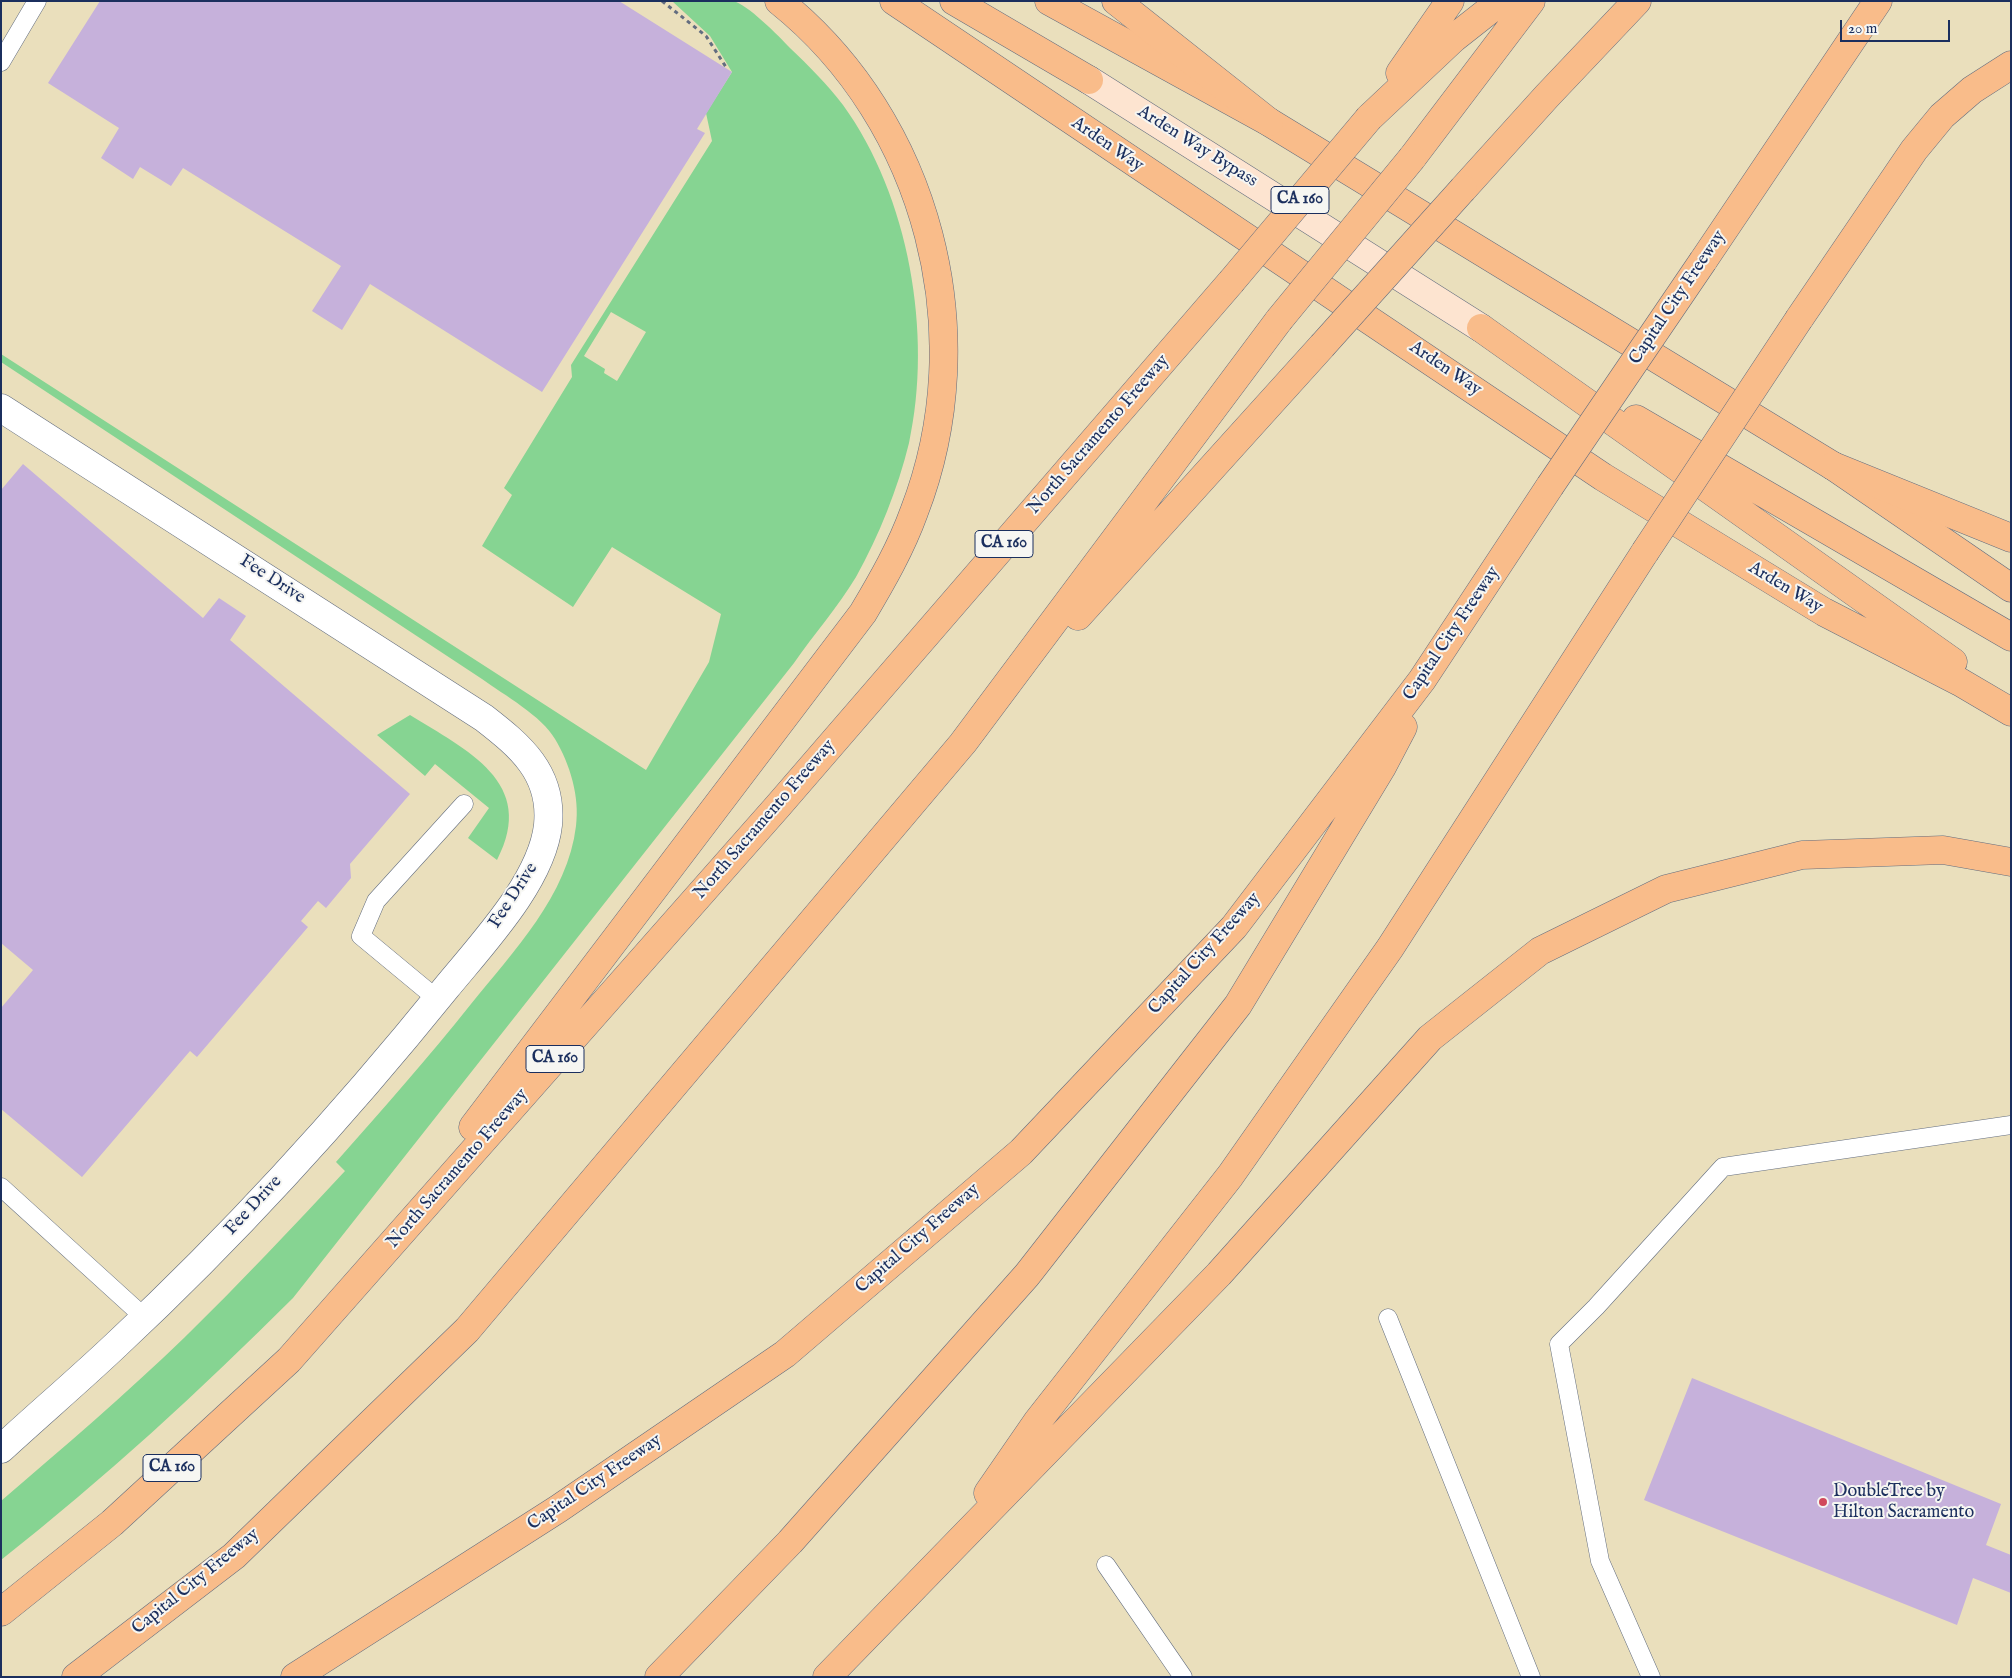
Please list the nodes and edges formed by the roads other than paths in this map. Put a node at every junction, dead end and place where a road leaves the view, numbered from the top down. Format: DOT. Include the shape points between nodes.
graph roads {
  1 [pos="37,1"];
  2 [pos="779,1"];
  3 [pos="894,1"];
  4 [pos="954,1"];
  5 [pos="984,1"];
  6 [pos="1049,1"];
  7 [pos="1116,1"];
  8 [pos="1450,1"];
  9 [pos="1501,1"];
  10 [pos="1531,1"];
  11 [pos="1637,1"];
  12 [pos="1878,1"];
  13 [pos="1,62"];
  14 [pos="2011,66"];
  15 [pos="1089,80"];
  16 [pos="1369,118"];
  17 [pos="1269,122"];
  18 [pos="1480,328"];
  19 [pos="1,408"];
  20 [pos="1833,466"];
  21 [pos="2011,538"];
  22 [pos="2011,588"];
  23 [pos="1457,628"];
  24 [pos="2011,637"];
  25 [pos="2011,703"];
  26 [pos="2011,712"];
  27 [pos="963,743"];
  28 [pos="464,804"];
  29 [pos="2011,862"];
  30 [pos="437,999"];
  31 [pos="2011,1125"];
  32 [pos="1,1187"];
  33 [pos="332,1312"];
  34 [pos="144,1317"];
  35 [pos="1388,1318"];
  36 [pos="1,1449"];
  37 [pos="943,1558"];
  38 [pos="1106,1565"];
  39 [pos="1,1612"];
  40 [pos="76,1677"];
  41 [pos="295,1677"];
  42 [pos="659,1677"];
  43 [pos="827,1677"];
  44 [pos="1183,1677"];
  45 [pos="1531,1677"];
  46 [pos="1651,1677"];
  1 -- 13 [label="lane"];
  2 -- 33 [label="main road" via="825,44 860,86 890,133 910,177 935,257 944,332 941,402 926,474 914,512 884,578 853,627"];
  3 -- 26 [label="main road, Arden Way" via="1603,477 1824,612"];
  4 -- 15 [label="main road"];
  5 -- 15 [label="main road"];
  6 -- 17 [label="main road"];
  7 -- 17 [label="main road"];
  8 -- 16 [label="main road"];
  9 -- 16 [label="main road, North Sacramento Freeway / CA 160" via="1454,38"];
  10 -- 27 [label="main road, Capital City Freeway, bridge" via="1412,158 1279,320"];
  11 -- 27 [label="main road, bridge" via="1547,96"];
  12 -- 23 [label="main road, Capital City Freeway, bridge"];
  14 -- 37 [label="main road, bridge" via="1972,90 1942,116 1914,150 1645,552 1390,948 1230,1176 1037,1422"];
  15 -- 18 [label="main road, Arden Way Bypass"];
  16 -- 33 [label="main road, North Sacramento Freeway / CA 160, bridge" via="784,798"];
  17 -- 20 [label="main road"];
  18 -- 24 [label="main road"];
  18 -- 25 [label="main road"];
  19 -- 30 [label="street, Fee Drive" via="455,698 528,756 540,776 547,800 548,824 543,847 533,872 516,898"];
  20 -- 21 [label="main road"];
  20 -- 22 [label="main road"];
  23 -- 41 [label="main road, Capital City Freeway" via="1422,680 1234,927 1020,1152 785,1354 558,1509"];
  23 -- 42 [label="main road" via="1382,767 1238,1005 1027,1275 790,1542"];
  27 -- 40 [label="main road, Capital City Freeway" via="467,1330 234,1556"];
  28 -- 30 [label="lane" via="376,901 361,936"];
  29 -- 37 [label="main road" via="1943,850 1802,855 1666,889 1540,951 1430,1038 1219,1274"];
  30 -- 34 [label="street, Fee Drive" via="340,1114"];
  31 -- 46 [label="lane" via="1723,1167 1559,1344 1600,1561"];
  32 -- 34 [label="lane"];
  33 -- 39 [label="main road, North Sacramento Freeway / CA 160" via="289,1360 112,1523"];
  34 -- 36 [label="street, Fee Drive"];
  35 -- 45 [label="lane"];
  37 -- 43 [label="main road"];
  38 -- 44 [label="lane"];
}
